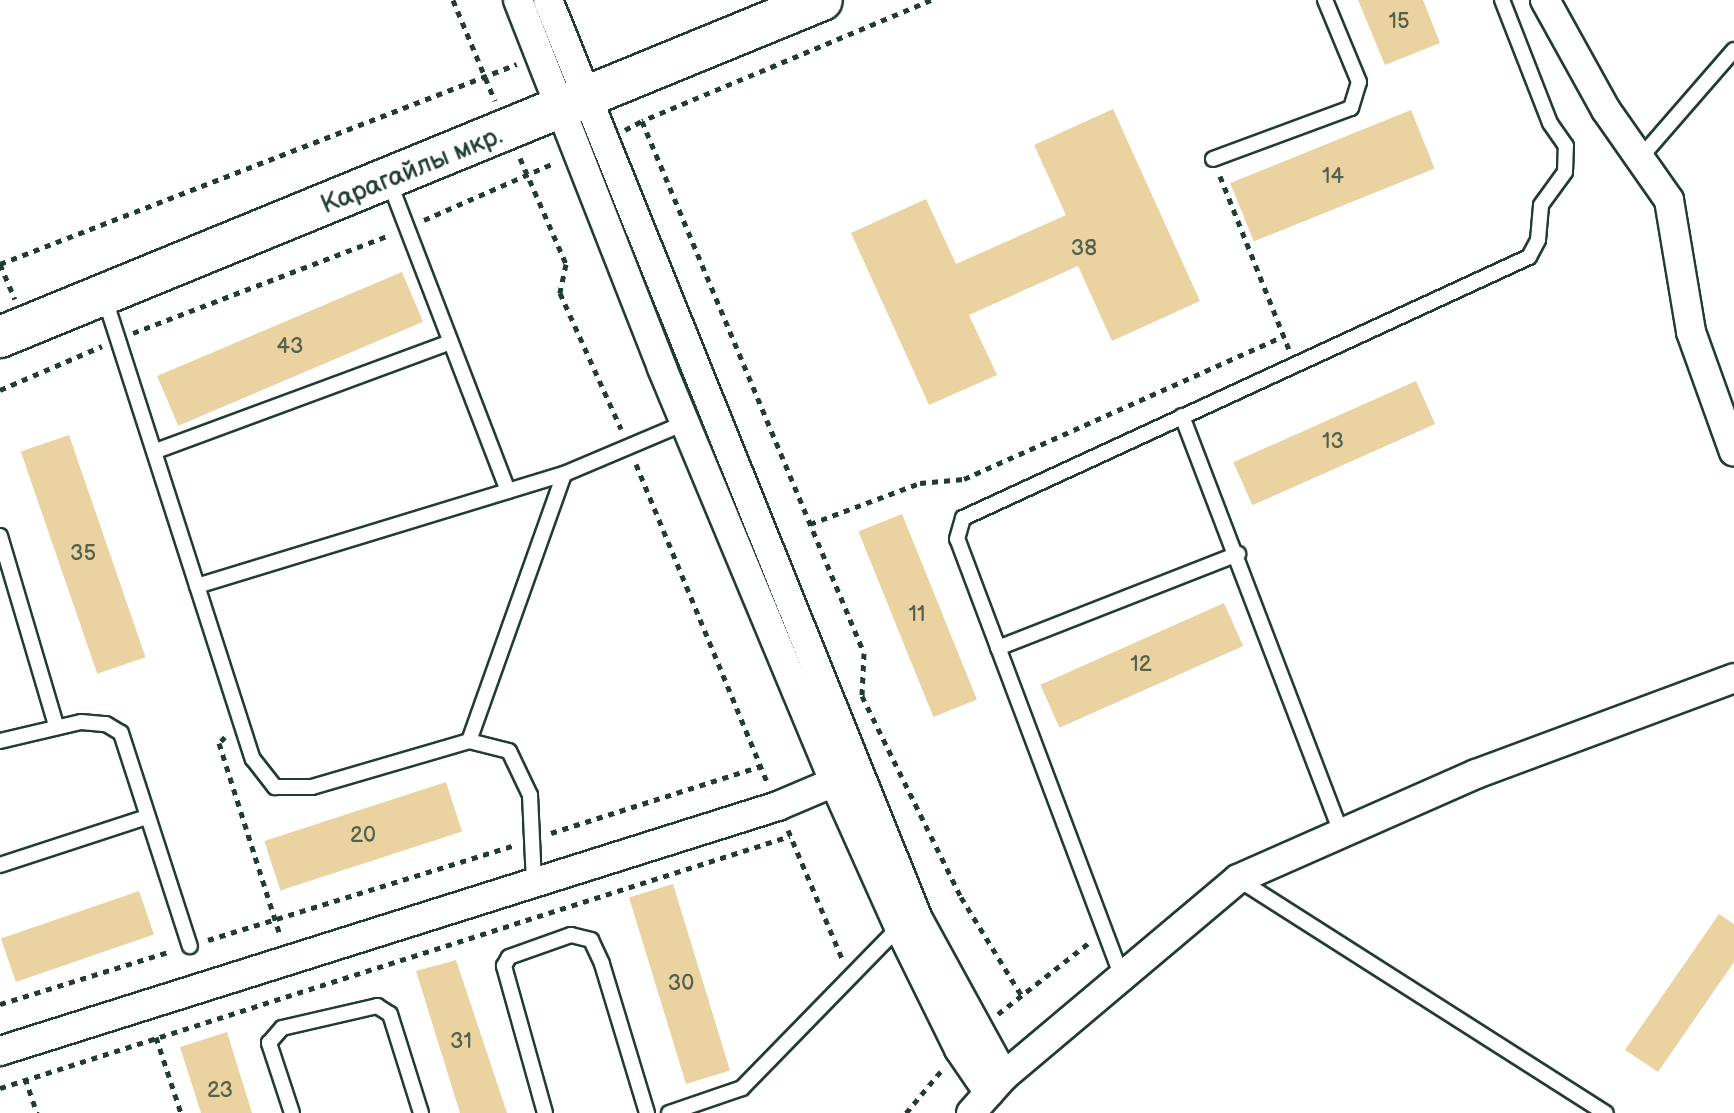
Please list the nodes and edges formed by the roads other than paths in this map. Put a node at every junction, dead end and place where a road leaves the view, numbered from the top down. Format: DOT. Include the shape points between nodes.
graph roads {
  1 [pos="518,0"];
  2 [pos="548,0"];
  3 [pos="822,0"];
  4 [pos="1325,0"];
  5 [pos="1502,0"];
  6 [pos="1545,0"];
  7 [pos="1734,50"];
  8 [pos="576,104"];
  9 [pos="1640,158"];
  10 [pos="1213,159"];
  11 [pos="389,180"];
  12 [pos="104,295"];
  13 [pos="0,337"];
  14 [pos="451,342"];
  15 [pos="1182,416"];
  16 [pos="685,423"];
  17 [pos="156,451"];
  18 [pos="1734,452"];
  19 [pos="564,474"];
  20 [pos="508,491"];
  21 [pos="0,536"];
  22 [pos="1238,554"];
  23 [pos="197,586"];
  24 [pos="998,648"];
  25 [pos="1734,678"];
  26 [pos="56,725"];
  27 [pos="0,741"];
  28 [pos="469,741"];
  29 [pos="846,778"];
  30 [pos="147,817"];
  31 [pos="1343,836"];
  32 [pos="0,865"];
  33 [pos="1238,879"];
  34 [pos="534,883"];
  35 [pos="899,927"];
  36 [pos="190,946"];
  37 [pos="1122,977"];
  38 [pos="967,1040"];
  39 [pos="7,1049"];
  40 [pos="988,1094"];
  41 [pos="689,1110"];
  42 [pos="292,1113"];
  43 [pos="421,1113"];
  44 [pos="545,1113"];
  45 [pos="647,1113"];
  46 [pos="669,1113"];
  47 [pos="1606,1113"];
  1 -- 8 [label="street" via="540,54"];
  2 -- 8 [label="street"];
  3 -- 8 [label="street, Карагайлы мкр."];
  4 -- 10 [label="lane" via="1359,82 1351,108"];
  5 -- 15 [label="lane" via="1550,123 1566,146 1565,172 1541,205 1534,250 1518,265"];
  6 -- 9 [label="street" via="1606,110"];
  7 -- 9 [label="lane"];
  8 -- 11 [label="street, Карагайлы мкр."];
  8 -- 16 [label="street"];
  8 -- 29 [label="street"];
  9 -- 18 [label="street" via="1669,200 1691,332"];
  11 -- 12 [label="street, Карагайлы мкр."];
  11 -- 14 [label="lane"];
  12 -- 13 [label="street, Карагайлы мкр."];
  12 -- 17 [label="lane"];
  14 -- 17 [label="lane"];
  14 -- 20 [label="lane"];
  15 -- 22 [label="lane"];
  15 -- 24 [label="lane" via="963,518 957,539"];
  16 -- 19 [label="lane"];
  16 -- 29 [label="street"];
  17 -- 23 [label="lane"];
  19 -- 20 [label="lane"];
  19 -- 28 [label="lane"];
  20 -- 23 [label="lane"];
  21 -- 26 [label="lane"];
  22 -- 24 [label="lane"];
  22 -- 31 [label="lane"];
  23 -- 28 [label="lane" via="253,759 275,787 312,787"];
  24 -- 37 [label="lane"];
  25 -- 31 [label="street" via="1476,774"];
  26 -- 27 [label="lane"];
  26 -- 30 [label="lane" via="94,722 116,728"];
  28 -- 34 [label="lane" via="509,751 530,795"];
  29 -- 34 [label="street" via="778,806"];
  29 -- 35 [label="street"];
  29 -- 38 [label="street" via="918,919"];
  30 -- 32 [label="lane"];
  30 -- 36 [label="lane"];
  31 -- 33 [label="street"];
  33 -- 37 [label="street"];
  33 -- 47 [label="lane"];
  34 -- 39 [label="street"];
  35 -- 38 [label="street"];
  35 -- 41 [label="lane" via="742,1088"];
  37 -- 40 [label="street"];
  38 -- 40 [label="street"];
  41 -- 46 [label="lane"];
  42 -- 43 [label="lane" via="269,1043 282,1028 377,1006 390,1014"];
  44 -- 45 [label="lane" via="504,966 509,957 571,935 591,940 602,964"];
}
